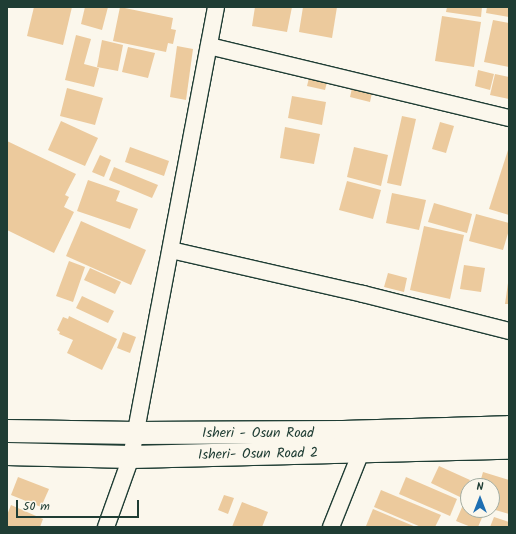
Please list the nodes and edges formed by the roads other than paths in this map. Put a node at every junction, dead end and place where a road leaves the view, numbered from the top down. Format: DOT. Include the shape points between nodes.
graph roads {
  1 [pos="216,7"];
  2 [pos="209,46"];
  3 [pos="509,118"];
  4 [pos="171,250"];
  5 [pos="509,331"];
  6 [pos="509,427"];
  7 [pos="7,431"];
  8 [pos="136,433"];
  9 [pos="509,448"];
  10 [pos="361,452"];
  11 [pos="7,454"];
  12 [pos="131,457"];
  13 [pos="106,527"];
  14 [pos="331,527"];
  1 -- 2 [label="street"];
  2 -- 3 [label="street"];
  2 -- 4 [label="street"];
  4 -- 5 [label="street"];
  4 -- 8 [label="street"];
  6 -- 8 [label="main road, Isheri - Osun Road" via="344,432"];
  7 -- 8 [label="main road, Isheri - Osun Road"];
  8 -- 12 [label="street"];
  9 -- 10 [label="main road, Isheri- Osun Road 2"];
  10 -- 12 [label="main road, Isheri- Osun Road 2"];
  10 -- 14 [label="street"];
  11 -- 12 [label="main road, Isheri- Osun Road 2"];
  12 -- 13 [label="street"];
}
